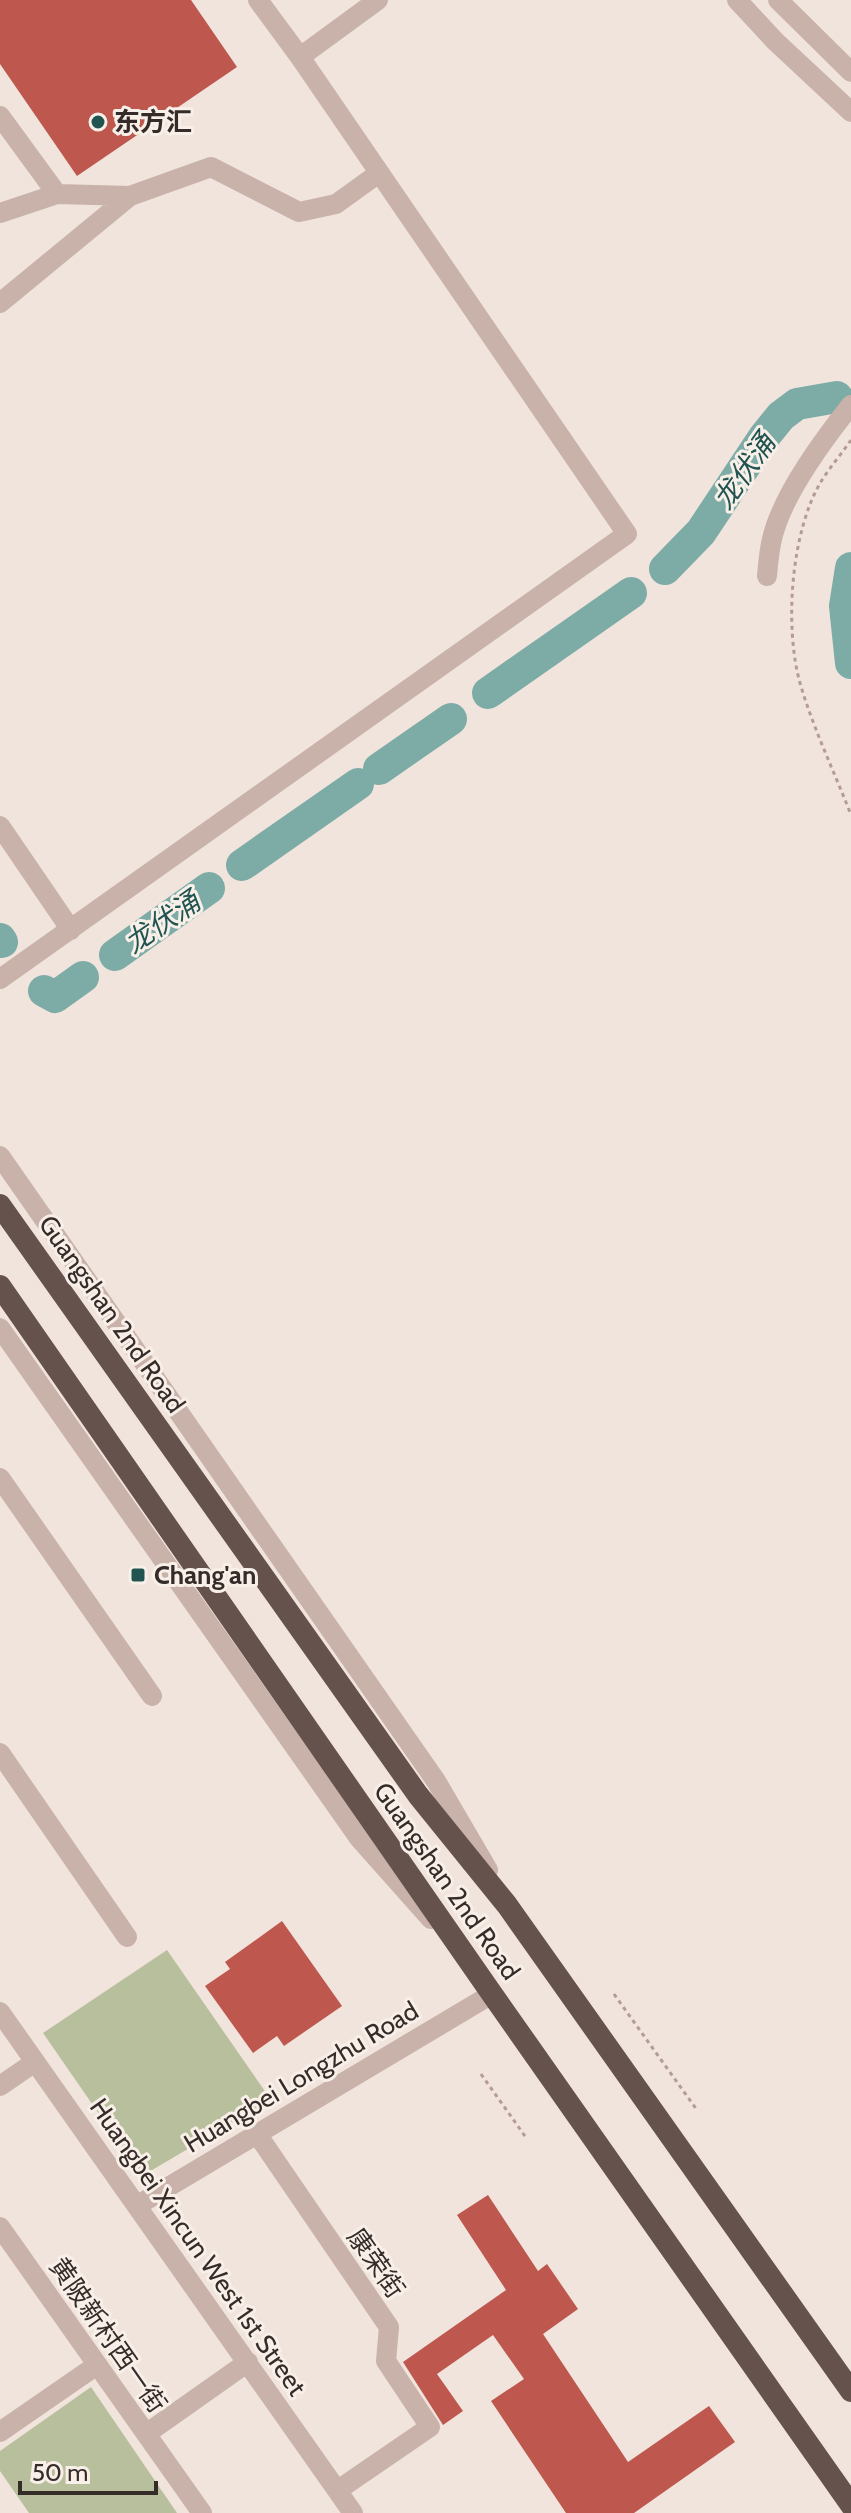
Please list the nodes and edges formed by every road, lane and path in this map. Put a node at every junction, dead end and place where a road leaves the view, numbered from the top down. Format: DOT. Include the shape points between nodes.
graph roads {
  1 [pos="258,0"];
  2 [pos="378,0"];
  3 [pos="737,0"];
  4 [pos="778,0"];
  5 [pos="300,57"];
  6 [pos="851,72"];
  7 [pos="851,112"];
  8 [pos="0,116"];
  9 [pos="379,173"];
  10 [pos="57,194"];
  11 [pos="130,196"];
  12 [pos="0,213"];
  13 [pos="0,303"];
  14 [pos="851,405"];
  15 [pos="851,440"];
  16 [pos="767,576"];
  17 [pos="851,815"];
  18 [pos="0,826"];
  19 [pos="71,930"];
  20 [pos="0,979"];
  21 [pos="0,1156"];
  22 [pos="0,1205"];
  23 [pos="0,1286"];
  24 [pos="0,1328"];
  25 [pos="0,1478"];
  26 [pos="152,1696"];
  27 [pos="0,1753"];
  28 [pos="507,1905"];
  29 [pos="127,1937"];
  30 [pos="492,1994"];
  31 [pos="614,1994"];
  32 [pos="0,2012"];
  33 [pos="35,2062"];
  34 [pos="481,2074"];
  35 [pos="0,2086"];
  36 [pos="697,2110"];
  37 [pos="257,2134"];
  38 [pos="527,2139"];
  39 [pos="138,2205"];
  40 [pos="0,2227"];
  41 [pos="248,2362"];
  42 [pos="97,2365"];
  43 [pos="851,2391"];
  44 [pos="0,2432"];
  45 [pos="146,2434"];
  46 [pos="338,2490"];
  47 [pos="851,2505"];
  48 [pos="202,2513"];
  49 [pos="353,2513"];
  1 -- 5 [label="street"];
  2 -- 5 [label="street"];
  3 -- 7 [label="street"];
  4 -- 6 [label="street"];
  5 -- 9 [label="street"];
  8 -- 10 [label="street"];
  9 -- 11 [label="street" via="336,204 299,212 211,167"];
  9 -- 19 [label="street" via="627,534"];
  10 -- 11 [label="street"];
  10 -- 12 [label="street"];
  11 -- 13 [label="street"];
  14 -- 16 [label="street" via="793,491 772,537"];
  15 -- 17 [label="path" via="810,506 793,573 791,628 800,682"];
  18 -- 19 [label="street"];
  19 -- 20 [label="street"];
  21 -- 28 [label="street" via="436,1781"];
  22 -- 28 [label="highway, Guangshan 2nd Road" via="418,1795"];
  23 -- 30 [label="highway, Guangshan 2nd Road"];
  24 -- 30 [label="street" via="359,1838"];
  25 -- 26 [label="street"];
  27 -- 29 [label="street"];
  28 -- 43 [label="highway, Guangshan 2nd Road"];
  30 -- 37 [label="street, Huangbei Longzhu Road"];
  30 -- 47 [label="highway, Guangshan 2nd Road"];
  31 -- 36 [label="path"];
  32 -- 33 [label="street, Huangbei Xincun West 1st Street"];
  33 -- 35 [label="street"];
  33 -- 39 [label="street, Huangbei Xincun West 1st Street"];
  34 -- 38 [label="path"];
  37 -- 39 [label="street, Huangbei Longzhu Road"];
  37 -- 46 [label="street, 康荣街" via="389,2327 386,2361 430,2427"];
  39 -- 41 [label="street, Huangbei Xincun West 1st Street"];
  40 -- 42 [label="street, 黄陂新村西一街"];
  41 -- 45 [label="street"];
  41 -- 46 [label="street, Huangbei Xincun West 1st Street"];
  42 -- 44 [label="street"];
  42 -- 45 [label="street, 黄陂新村西一街"];
  45 -- 48 [label="street, 黄陂新村西一街"];
  46 -- 49 [label="street, Huangbei Xincun West 1st Street"];
}
